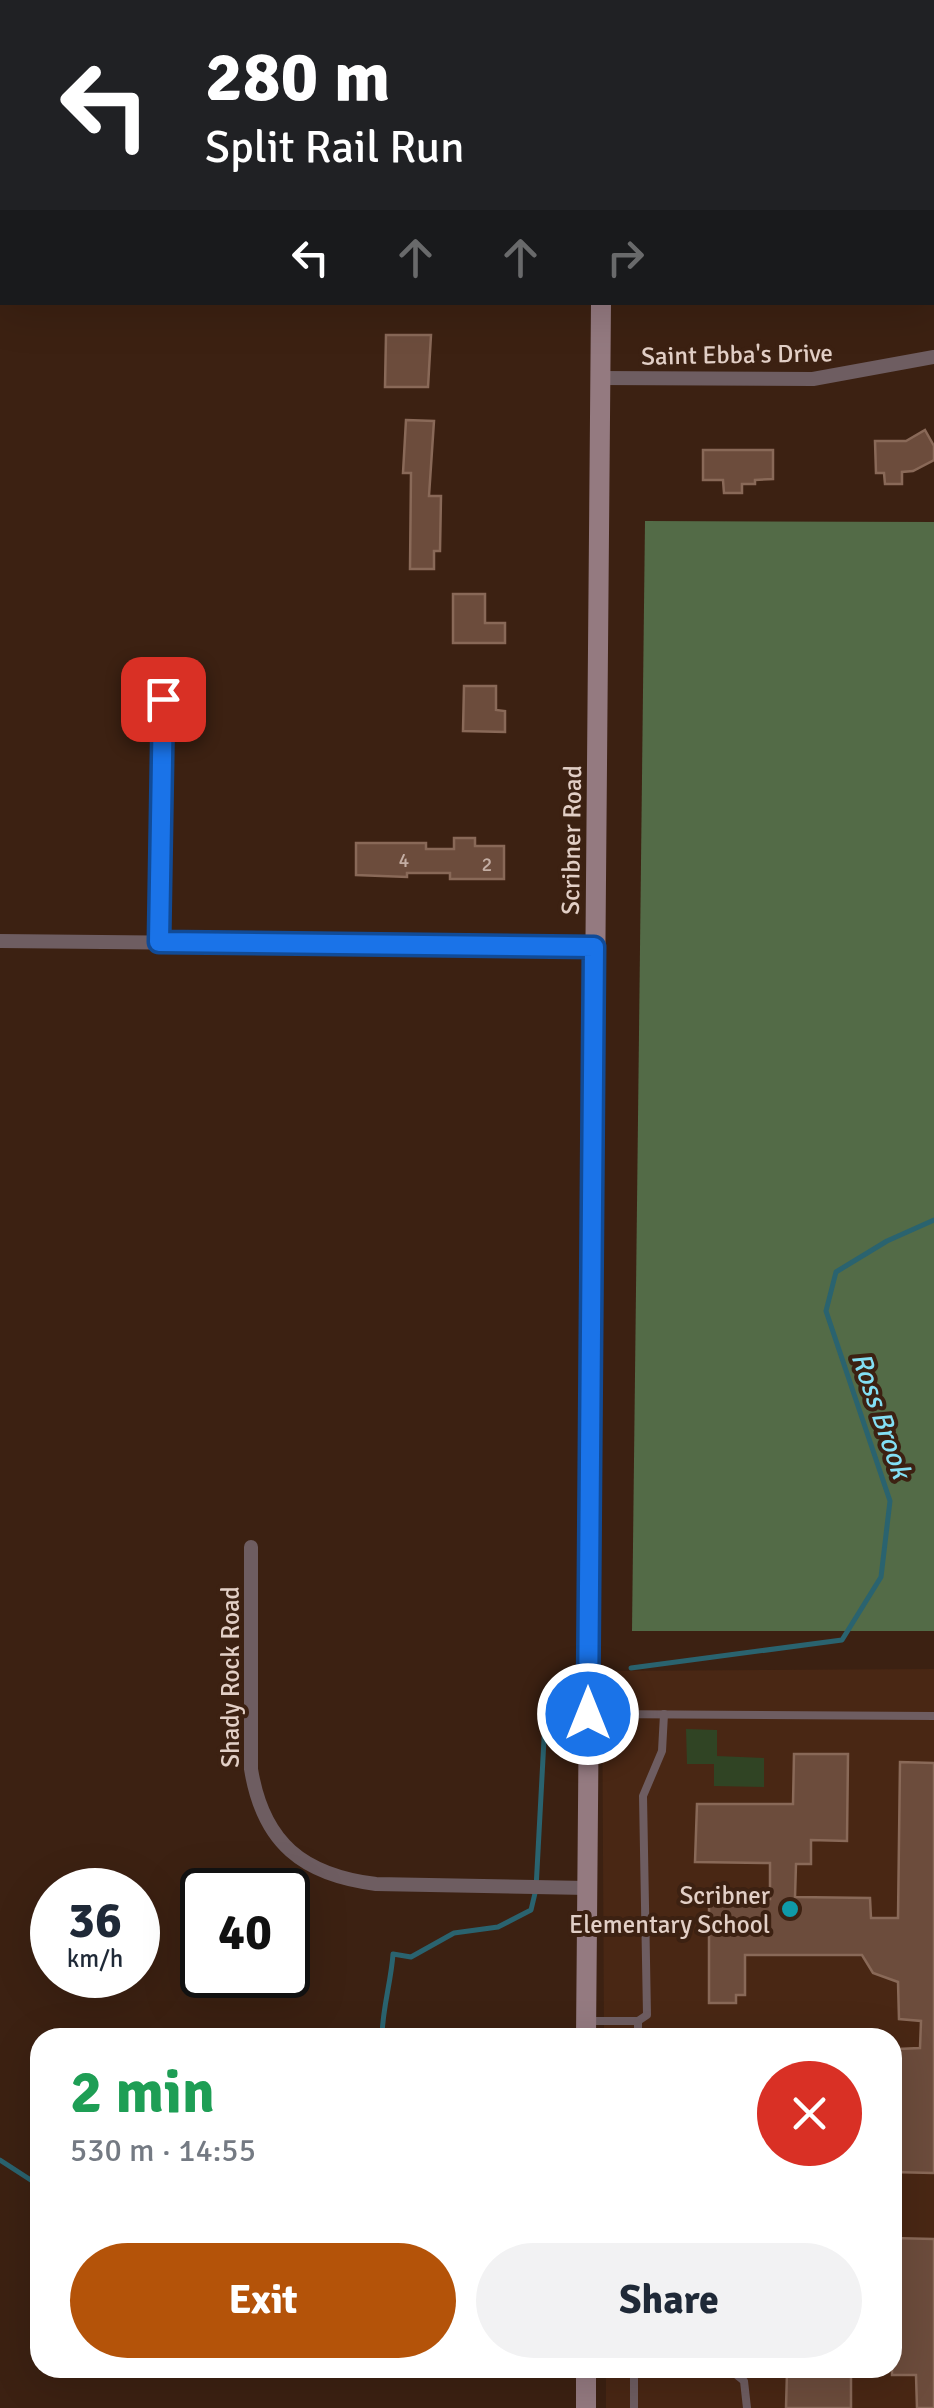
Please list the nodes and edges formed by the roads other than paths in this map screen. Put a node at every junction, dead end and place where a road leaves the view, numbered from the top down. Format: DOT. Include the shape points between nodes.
graph roads {
  1 [pos="601,305"];
  2 [pos="934,358"];
  3 [pos="599,378"];
  4 [pos="163,699"];
  5 [pos="0,941"];
  6 [pos="159,942"];
  7 [pos="594,947"];
  8 [pos="252,1546"];
  9 [pos="588,1714"];
  10 [pos="664,1714"];
  11 [pos="934,1716"];
  12 [pos="587,1888"];
  13 [pos="638,2021"];
  14 [pos="586,2028"];
  15 [pos="592,2028"];
  16 [pos="638,2028"];
  17 [pos="586,2378"];
  18 [pos="634,2378"];
  19 [pos="740,2378"];
  20 [pos="586,2408"];
  21 [pos="634,2408"];
  22 [pos="747,2408"];
  1 -- 3 [label="street, Scribner Road"];
  2 -- 3 [label="street, Saint Ebba's Drive" via="813,379"];
  3 -- 7 [label="street, Scribner Road"];
  4 -- 6 [label="street"];
  5 -- 6 [label="street"];
  6 -- 7 [label="street"];
  7 -- 9 [label="street, Scribner Road"];
  8 -- 12 [label="street, Shady Rock Road" via="252,1769 256,1800 288,1850 345,1880 376,1884"];
  9 -- 10 [label="lane"];
  9 -- 12 [label="street, Scribner Road"];
  10 -- 11 [label="lane"];
  10 -- 13 [label="lane" via="662,1751 642,1796 647,2015"];
  12 -- 14 [label="street, Scribner Road"];
  13 -- 15 [label="lane"];
  13 -- 16 [label="lane"];
  17 -- 20 [label="street"];
  18 -- 21 [label="lane"];
  19 -- 22 [label="lane"];
}
